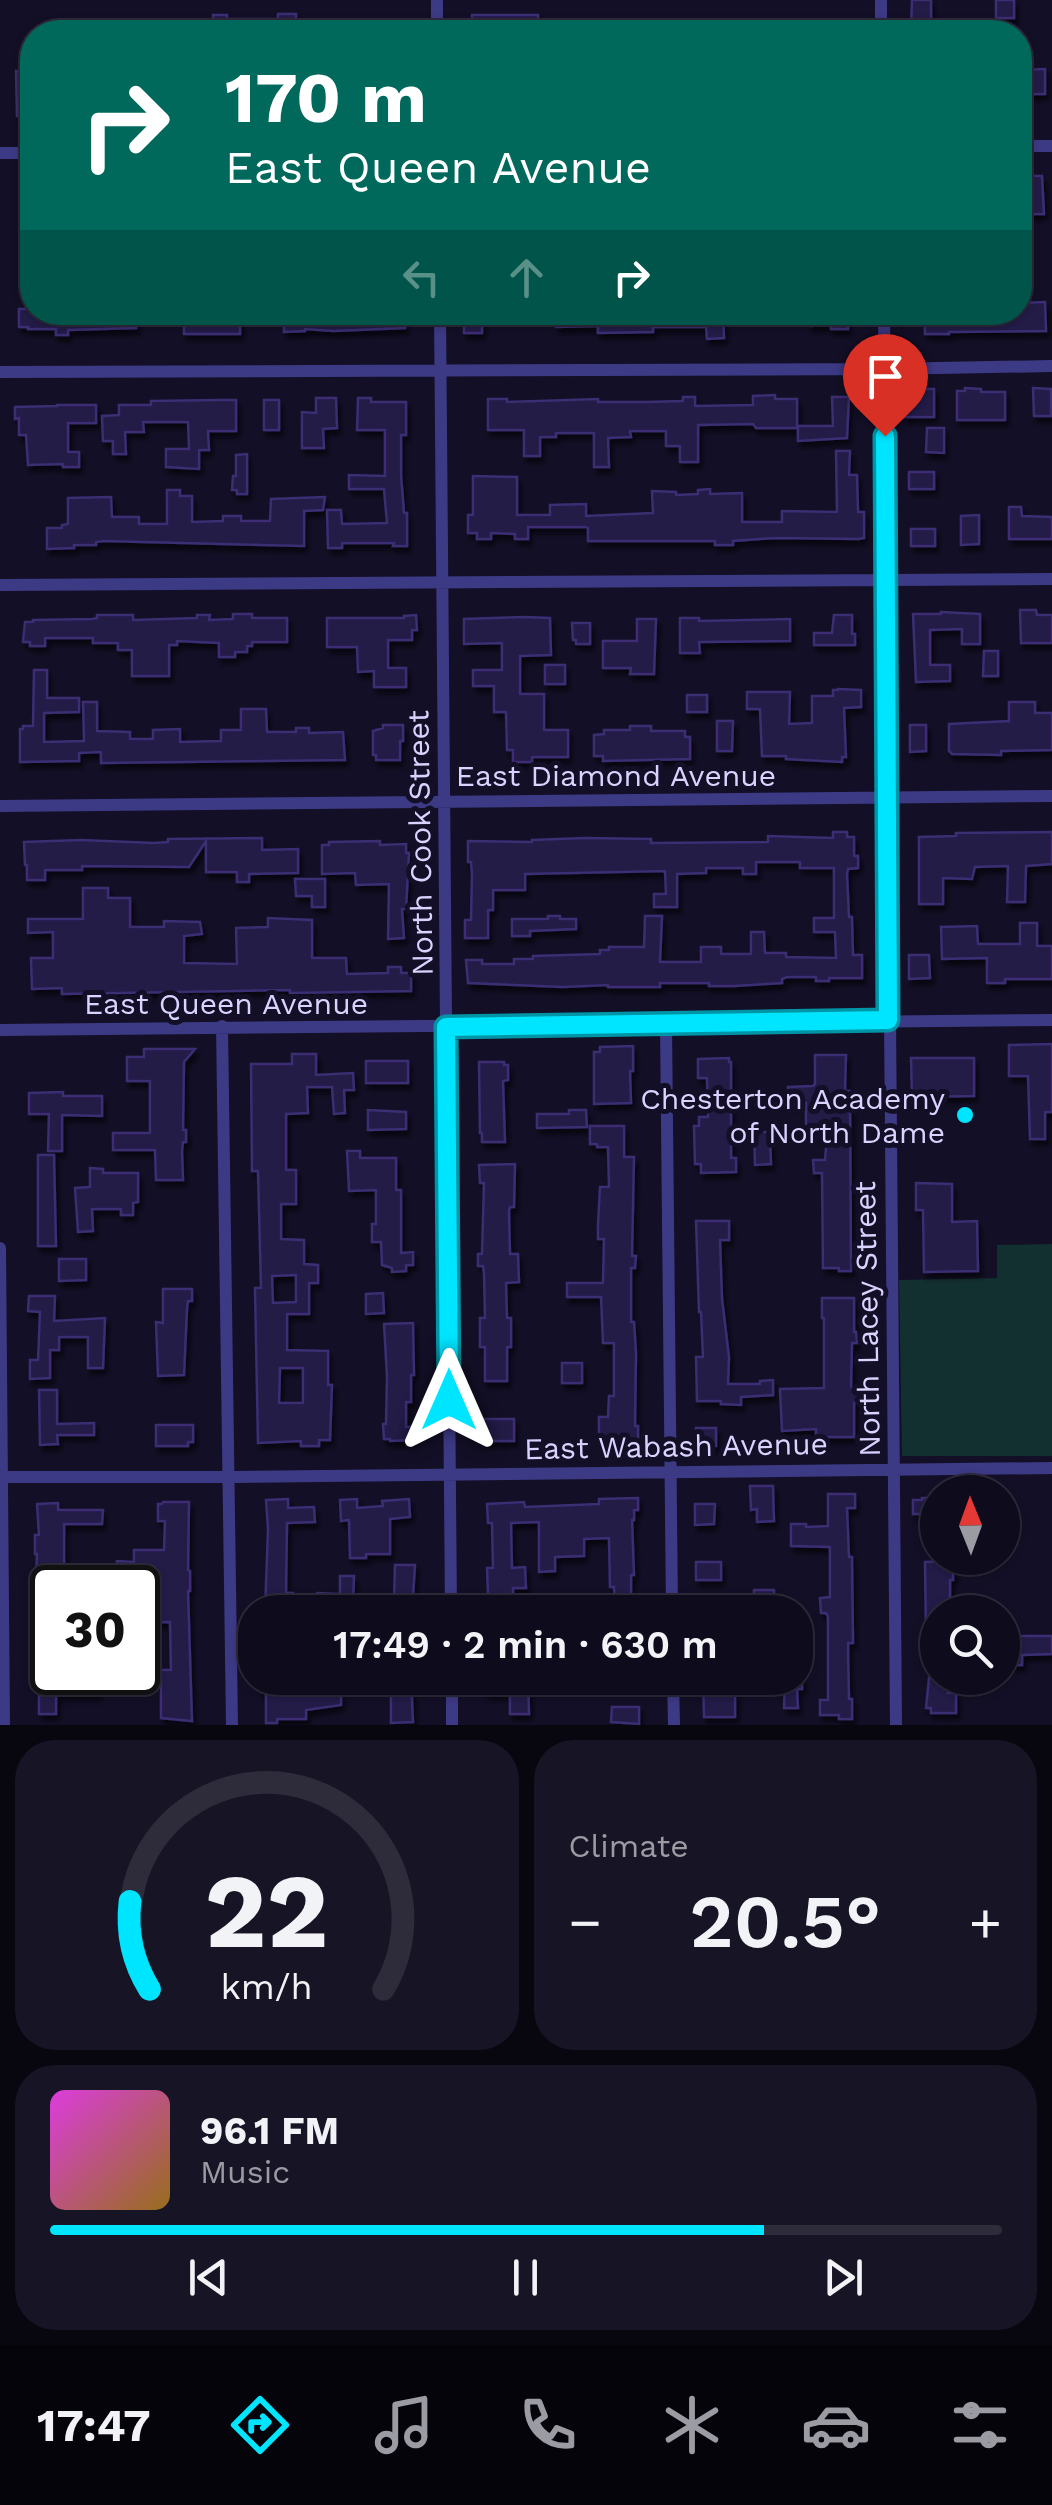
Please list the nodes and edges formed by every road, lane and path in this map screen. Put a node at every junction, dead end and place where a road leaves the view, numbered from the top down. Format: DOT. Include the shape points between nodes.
graph roads {
  1 [pos="440,325"];
  2 [pos="884,325"];
  3 [pos="1052,366"];
  4 [pos="884,369"];
  5 [pos="441,370"];
  6 [pos="0,372"];
  7 [pos="1052,579"];
  8 [pos="886,580"];
  9 [pos="442,582"];
  10 [pos="0,585"];
  11 [pos="1052,796"];
  12 [pos="888,799"];
  13 [pos="444,800"];
  14 [pos="0,806"];
  15 [pos="888,1020"];
  16 [pos="1052,1020"];
  17 [pos="666,1024"];
  18 [pos="222,1026"];
  19 [pos="446,1027"];
  20 [pos="0,1030"];
  21 [pos="0,1248"];
  22 [pos="894,1468"];
  23 [pos="1052,1468"];
  24 [pos="670,1470"];
  25 [pos="450,1474"];
  26 [pos="1,1477"];
  27 [pos="229,1477"];
  28 [pos="451,1595"];
  29 [pos="672,1595"];
  30 [pos="452,1695"];
  31 [pos="673,1695"];
  32 [pos="4,1725"];
  33 [pos="232,1725"];
  34 [pos="452,1725"];
  35 [pos="674,1725"];
  36 [pos="896,1725"];
  1 -- 5 [label="street, North Cook Street"];
  2 -- 4 [label="street, North Lacey Street"];
  3 -- 4 [label="street"];
  4 -- 5 [label="street"];
  4 -- 8 [label="street, North Lacey Street"];
  5 -- 6 [label="street"];
  5 -- 9 [label="street, North Cook Street"];
  7 -- 8 [label="street"];
  8 -- 9 [label="street"];
  8 -- 12 [label="street, North Lacey Street"];
  9 -- 10 [label="street"];
  9 -- 13 [label="street, North Cook Street"];
  11 -- 12 [label="street, East Diamond Avenue"];
  12 -- 13 [label="street, East Diamond Avenue"];
  12 -- 15 [label="street, North Lacey Street"];
  13 -- 14 [label="street, East Diamond Avenue"];
  13 -- 19 [label="street, North Cook Street"];
  15 -- 16 [label="street, East Queen Avenue"];
  15 -- 17 [label="street, East Queen Avenue"];
  15 -- 22 [label="street, North Lacey Street"];
  17 -- 19 [label="street, East Queen Avenue"];
  17 -- 24 [label="street"];
  18 -- 19 [label="street, East Queen Avenue"];
  18 -- 20 [label="street, East Queen Avenue"];
  18 -- 27 [label="street"];
  19 -- 25 [label="street, North Cook Street"];
  21 -- 26 [label="street"];
  22 -- 23 [label="street, East Wabash Avenue"];
  22 -- 24 [label="street, East Wabash Avenue"];
  22 -- 36 [label="street, North Lacey Street"];
  24 -- 25 [label="street, East Wabash Avenue"];
  24 -- 29 [label="street"];
  25 -- 27 [label="street, East Wabash Avenue"];
  25 -- 28 [label="street, North Cook Street"];
  26 -- 27 [label="street, East Wabash Avenue"];
  26 -- 32 [label="street"];
  27 -- 33 [label="street"];
  30 -- 34 [label="street"];
  31 -- 35 [label="street"];
}
